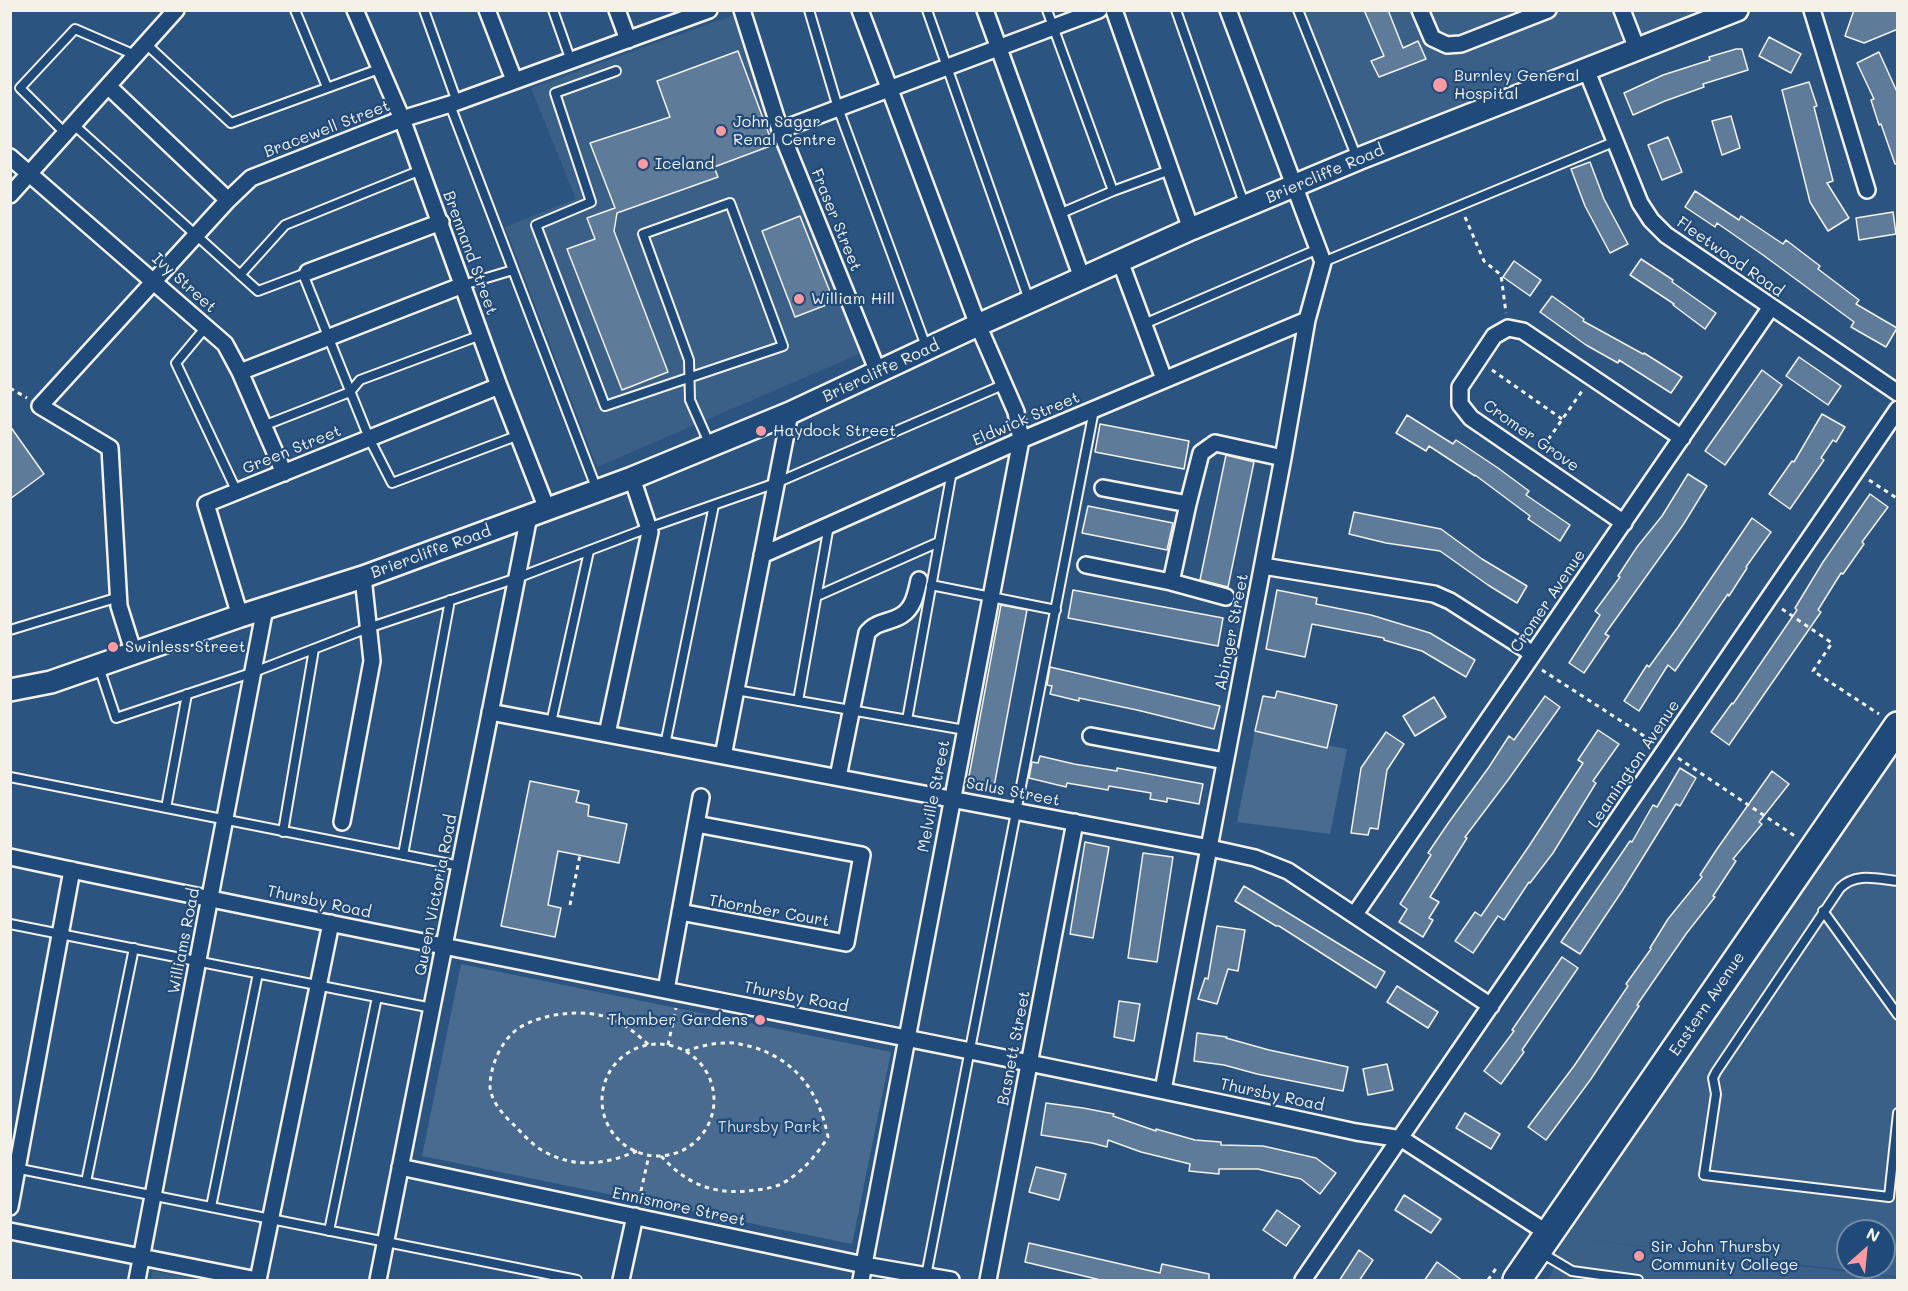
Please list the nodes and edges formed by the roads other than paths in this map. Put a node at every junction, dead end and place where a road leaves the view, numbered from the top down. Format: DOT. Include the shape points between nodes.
graph roads {
  1 [pos="176,10"];
  2 [pos="295,10"];
  3 [pos="355,10"];
  4 [pos="424,10"];
  5 [pos="487,10"];
  6 [pos="553,10"];
  7 [pos="617,10"];
  8 [pos="710,10"];
  9 [pos="742,10"];
  10 [pos="808,10"];
  11 [pos="860,10"];
  12 [pos="927,10"];
  13 [pos="986,10"];
  14 [pos="1047,10"];
  15 [pos="1099,10"];
  16 [pos="1114,10"];
  17 [pos="1176,10"];
  18 [pos="1228,10"];
  19 [pos="1298,10"];
  20 [pos="1420,10"];
  21 [pos="1548,10"];
  22 [pos="1622,10"];
  23 [pos="1737,10"];
  24 [pos="1812,10"];
  25 [pos="685,14"];
  26 [pos="1053,28"];
  27 [pos="628,39"];
  28 [pos="998,48"];
  29 [pos="1637,49"];
  30 [pos="141,50"];
  31 [pos="571,61"];
  32 [pos="947,67"];
  33 [pos="379,69"];
  34 [pos="1586,69"];
  35 [pos="616,71"];
  36 [pos="514,80"];
  37 [pos="108,86"];
  38 [pos="327,87"];
  39 [pos="889,89"];
  40 [pos="453,103"];
  41 [pos="838,108"];
  42 [pos="402,119"];
  43 [pos="70,129"];
  44 [pos="780,130"];
  45 [pos="1616,141"];
  46 [pos="10,157"];
  47 [pos="1358,159"];
  48 [pos="421,170"];
  49 [pos="1170,170"];
  50 [pos="31,173"];
  51 [pos="1294,186"];
  52 [pos="1867,190"];
  53 [pos="1113,191"];
  54 [pos="10,195"];
  55 [pos="228,200"];
  56 [pos="1245,207"];
  57 [pos="1059,214"];
  58 [pos="441,222"];
  59 [pos="1191,229"];
  60 [pos="196,236"];
  61 [pos="1321,255"];
  62 [pos="1120,261"];
  63 [pos="513,270"];
  64 [pos="306,273"];
  65 [pos="240,275"];
  66 [pos="1082,278"];
  67 [pos="155,281"];
  68 [pos="463,285"];
  69 [pos="1029,302"];
  70 [pos="1771,307"];
  71 [pos="1307,320"];
  72 [pos="1144,324"];
  73 [pos="978,325"];
  74 [pos="206,327"];
  75 [pos="481,335"];
  76 [pos="328,337"];
  77 [pos="927,349"];
  78 [pos="240,372"];
  79 [pos="878,372"];
  80 [pos="690,377"];
  81 [pos="1164,379"];
  82 [pos="1005,384"];
  83 [pos="499,386"];
  84 [pos="350,392"];
  85 [pos="1898,393"];
  86 [pos="1094,409"];
  87 [pos="1898,409"];
  88 [pos="790,413"];
  89 [pos="263,426"];
  90 [pos="519,435"];
  91 [pos="369,438"];
  92 [pos="1682,438"];
  93 [pos="1021,440"];
  94 [pos="711,446"];
  95 [pos="1283,458"];
  96 [pos="952,471"];
  97 [pos="284,473"];
  98 [pos="632,478"];
  99 [pos="776,483"];
  100 [pos="1103,488"];
  101 [pos="597,491"];
  102 [pos="237,492"];
  103 [pos="1188,504"];
  104 [pos="714,505"];
  105 [pos="538,513"];
  106 [pos="1624,523"];
  107 [pos="829,525"];
  108 [pos="648,528"];
  109 [pos="939,542"];
  110 [pos="589,551"];
  111 [pos="762,555"];
  112 [pos="1086,566"];
  113 [pos="1263,566"];
  114 [pos="363,577"];
  115 [pos="517,578"];
  116 [pos="1171,582"];
  117 [pos="925,583"];
  118 [pos="817,596"];
  119 [pos="118,597"];
  120 [pos="992,597"];
  121 [pos="1226,597"];
  122 [pos="450,600"];
  123 [pos="265,608"];
  124 [pos="1056,610"];
  125 [pos="240,616"];
  126 [pos="368,628"];
  127 [pos="10,630"];
  128 [pos="314,649"];
  129 [pos="134,654"];
  130 [pos="1531,657"];
  131 [pos="98,666"];
  132 [pos="254,672"];
  133 [pos="10,690"];
  134 [pos="736,690"];
  135 [pos="188,694"];
  136 [pos="798,701"];
  137 [pos="851,710"];
  138 [pos="490,712"];
  139 [pos="907,720"];
  140 [pos="551,723"];
  141 [pos="965,730"];
  142 [pos="607,734"];
  143 [pos="1090,736"];
  144 [pos="1895,737"];
  145 [pos="665,745"];
  146 [pos="723,756"];
  147 [pos="1225,761"];
  148 [pos="10,777"];
  149 [pos="838,777"];
  150 [pos="701,797"];
  151 [pos="952,799"];
  152 [pos="166,808"];
  153 [pos="1017,811"];
  154 [pos="225,820"];
  155 [pos="342,822"];
  156 [pos="1075,822"];
  157 [pos="696,824"];
  158 [pos="283,832"];
  159 [pos="1210,848"];
  160 [pos="403,855"];
  161 [pos="10,857"];
  162 [pos="460,866"];
  163 [pos="72,870"];
  164 [pos="1898,881"];
  165 [pos="211,898"];
  166 [pos="1823,911"];
  167 [pos="680,912"];
  168 [pos="1355,914"];
  169 [pos="331,923"];
  170 [pos="10,924"];
  171 [pos="60,933"];
  172 [pos="444,946"];
  173 [pos="134,948"];
  174 [pos="199,961"];
  175 [pos="258,973"];
  176 [pos="319,984"];
  177 [pos="672,991"];
  178 [pos="377,997"];
  179 [pos="1491,1006"];
  180 [pos="432,1008"];
  181 [pos="1898,1014"];
  182 [pos="907,1037"];
  183 [pos="970,1051"];
  184 [pos="1030,1063"];
  185 [pos="1163,1090"];
  186 [pos="1898,1113"];
  187 [pos="1401,1139"];
  188 [pos="400,1167"];
  189 [pos="14,1168"];
  190 [pos="86,1182"];
  191 [pos="154,1196"];
  192 [pos="10,1207"];
  193 [pos="211,1207"];
  194 [pos="634,1216"];
  195 [pos="271,1219"];
  196 [pos="10,1231"];
  197 [pos="329,1231"];
  198 [pos="386,1242"];
  199 [pos="1543,1242"];
  200 [pos="142,1257"];
  201 [pos="864,1265"];
  202 [pos="925,1278"];
  203 [pos="137,1281"];
  204 [pos="258,1281"];
  205 [pos="378,1281"];
  206 [pos="577,1281"];
  207 [pos="621,1281"];
  208 [pos="861,1281"];
  209 [pos="951,1281"];
  210 [pos="988,1281"];
  211 [pos="1303,1281"];
  212 [pos="1517,1281"];
  213 [pos="1638,1281"];
  1 -- 30 [label="street"];
  2 -- 38 [label="lane"];
  3 -- 33 [label="street, Brennand Street"];
  4 -- 40 [label="lane"];
  5 -- 36 [label="street"];
  6 -- 31 [label="lane"];
  7 -- 27 [label="street"];
  8 -- 25 [label="street, Bracewell Street"];
  9 -- 44 [label="street, Fraser Street"];
  10 -- 41 [label="lane"];
  11 -- 39 [label="street, Melville Street"];
  12 -- 32 [label="lane"];
  13 -- 28 [label="street"];
  14 -- 26 [label="lane"];
  15 -- 26 [label="street"];
  16 -- 49 [label="street"];
  17 -- 56 [label="lane"];
  18 -- 51 [label="street"];
  19 -- 47 [label="lane"];
  20 -- 21 [label="street" via="1432,38 1447,45 1461,44"];
  22 -- 29 [label="street"];
  23 -- 29 [label="street, Briercliffe Road"];
  24 -- 52 [label="street"];
  25 -- 27 [label="street, Bracewell Street"];
  26 -- 28 [label="street"];
  26 -- 53 [label="lane"];
  27 -- 31 [label="street, Bracewell Street"];
  28 -- 32 [label="street"];
  28 -- 57 [label="street"];
  29 -- 34 [label="street, Briercliffe Road"];
  30 -- 37 [label="street"];
  30 -- 38 [label="lane" via="231,123"];
  30 -- 43 [label="lane" via="75,29 20,88"];
  31 -- 36 [label="street, Bracewell Street"];
  32 -- 39 [label="street"];
  32 -- 69 [label="lane"];
  33 -- 38 [label="lane"];
  33 -- 42 [label="street, Brennand Street"];
  34 -- 45 [label="street, Fleetwood Road"];
  34 -- 47 [label="street, Briercliffe Road"];
  35 -- 80 [label="lane" via="555,93 591,202 536,225 605,406"];
  36 -- 40 [label="street, Bracewell Street"];
  37 -- 43 [label="street"];
  37 -- 55 [label="street"];
  39 -- 41 [label="street"];
  39 -- 73 [label="street, Melville Street"];
  40 -- 42 [label="street, Bracewell Street"];
  40 -- 63 [label="lane"];
  41 -- 44 [label="street"];
  41 -- 77 [label="lane"];
  42 -- 48 [label="street, Brennand Street"];
  42 -- 55 [label="street, Bracewell Street" via="251,178"];
  43 -- 50 [label="street"];
  43 -- 60 [label="lane"];
  44 -- 79 [label="street, Fraser Street"];
  45 -- 61 [label="lane" via="1460,205"];
  45 -- 70 [label="street, Fleetwood Road" via="1651,220 1666,235"];
  46 -- 50 [label="street, Ivy Street"];
  47 -- 51 [label="street, Briercliffe Road"];
  48 -- 58 [label="street, Brennand Street"];
  48 -- 65 [label="lane" via="285,225"];
  49 -- 53 [label="lane"];
  49 -- 59 [label="street"];
  50 -- 54 [label="street"];
  50 -- 67 [label="street, Ivy Street"];
  51 -- 56 [label="street, Briercliffe Road"];
  51 -- 61 [label="street"];
  53 -- 57 [label="lane"];
  55 -- 60 [label="street, Bracewell Street"];
  56 -- 59 [label="street, Briercliffe Road"];
  57 -- 66 [label="street"];
  58 -- 64 [label="street"];
  58 -- 68 [label="street, Brennand Street"];
  59 -- 62 [label="street, Briercliffe Road"];
  60 -- 65 [label="lane"];
  60 -- 67 [label="street, Bracewell Street"];
  61 -- 71 [label="street, Abinger Street"];
  61 -- 72 [label="lane"];
  62 -- 66 [label="street, Briercliffe Road"];
  62 -- 72 [label="street"];
  63 -- 68 [label="lane"];
  63 -- 101 [label="lane"];
  64 -- 65 [label="lane" via="258,291"];
  64 -- 76 [label="lane"];
  66 -- 69 [label="street, Briercliffe Road"];
  67 -- 74 [label="street, Ivy Street"];
  67 -- 119 [label="street, Bracewell Street" via="40,406 110,448"];
  68 -- 75 [label="street, Brennand Street"];
  68 -- 76 [label="street"];
  69 -- 73 [label="street, Briercliffe Road"];
  70 -- 85 [label="street, Fleetwood Road"];
  70 -- 92 [label="street, Cromer Avenue"];
  71 -- 81 [label="street, Eldwick Street"];
  71 -- 95 [label="street, Abinger Street"];
  72 -- 81 [label="street"];
  73 -- 77 [label="street, Briercliffe Road"];
  73 -- 82 [label="street, Melville Street"];
  74 -- 78 [label="street, Ivy Street" via="225,344"];
  74 -- 102 [label="lane" via="176,363"];
  75 -- 83 [label="street, Brennand Street"];
  75 -- 84 [label="lane" via="360,380"];
  76 -- 78 [label="street"];
  76 -- 84 [label="lane"];
  77 -- 79 [label="street, Briercliffe Road"];
  78 -- 89 [label="street, Ivy Street"];
  79 -- 88 [label="street, Briercliffe Road"];
  80 -- 80 [label="lane" via="689,360 643,234 730,203 783,346"];
  80 -- 94 [label="lane" via="690,400"];
  81 -- 86 [label="street, Eldwick Street"];
  82 -- 93 [label="street, Melville Street"];
  82 -- 99 [label="lane"];
  83 -- 90 [label="street, Brennand Street"];
  83 -- 91 [label="street, Green Street"];
  84 -- 89 [label="lane"];
  84 -- 91 [label="lane"];
  86 -- 93 [label="street, Eldwick Street"];
  86 -- 124 [label="lane"];
  87 -- 179 [label="street, Leamington Avenue"];
  88 -- 94 [label="street, Briercliffe Road"];
  88 -- 99 [label="street"];
  89 -- 97 [label="street, Ivy Street"];
  90 -- 91 [label="lane" via="392,483"];
  90 -- 105 [label="street, Brennand Street"];
  91 -- 97 [label="street, Green Street"];
  92 -- 106 [label="street, Cromer Avenue"];
  92 -- 106 [label="street, Cromer Grove" via="1523,331 1508,328 1494,336 1460,387 1460,404 1471,418"];
  93 -- 96 [label="street, Eldwick Street"];
  93 -- 120 [label="street, Melville Street"];
  94 -- 98 [label="street, Briercliffe Road"];
  95 -- 103 [label="street" via="1215,443 1201,453"];
  95 -- 113 [label="street, Abinger Street"];
  96 -- 107 [label="street, Eldwick Street"];
  96 -- 109 [label="lane"];
  97 -- 102 [label="street, Green Street"];
  98 -- 101 [label="street, Briercliffe Road"];
  98 -- 108 [label="street"];
  99 -- 104 [label="lane"];
  99 -- 111 [label="street"];
  100 -- 103 [label="street"];
  101 -- 105 [label="street, Briercliffe Road"];
  102 -- 125 [label="street, Green Street" via="206,504"];
  103 -- 116 [label="street"];
  104 -- 108 [label="lane"];
  104 -- 145 [label="lane"];
  105 -- 114 [label="street, Briercliffe Road"];
  105 -- 115 [label="street, Queen Victoria Road"];
  106 -- 130 [label="street, Cromer Avenue"];
  107 -- 111 [label="street, Eldwick Street"];
  107 -- 118 [label="lane"];
  108 -- 110 [label="lane"];
  108 -- 142 [label="street"];
  109 -- 117 [label="lane"];
  109 -- 118 [label="lane"];
  110 -- 115 [label="lane"];
  110 -- 140 [label="lane"];
  111 -- 134 [label="street"];
  112 -- 116 [label="street"];
  113 -- 130 [label="street" via="1434,594"];
  113 -- 147 [label="street, Abinger Street"];
  114 -- 123 [label="street, Briercliffe Road"];
  114 -- 126 [label="street"];
  115 -- 122 [label="lane"];
  115 -- 138 [label="street, Queen Victoria Road"];
  116 -- 121 [label="street"];
  117 -- 120 [label="lane"];
  117 -- 137 [label="street" via="902,615 877,624 867,633"];
  117 -- 139 [label="lane"];
  118 -- 136 [label="lane"];
  119 -- 127 [label="lane"];
  119 -- 129 [label="street"];
  120 -- 124 [label="lane"];
  120 -- 141 [label="street, Melville Street"];
  122 -- 126 [label="lane"];
  122 -- 160 [label="lane"];
  123 -- 125 [label="street, Briercliffe Road"];
  123 -- 132 [label="street, Williams Road"];
  124 -- 153 [label="lane"];
  125 -- 129 [label="street, Briercliffe Road"];
  126 -- 128 [label="lane"];
  126 -- 155 [label="street" via="372,662"];
  128 -- 132 [label="lane"];
  128 -- 158 [label="lane"];
  129 -- 131 [label="street, Briercliffe Road"];
  130 -- 168 [label="street, Cromer Avenue"];
  131 -- 133 [label="street, Briercliffe Road" via="51,682"];
  131 -- 135 [label="lane" via="116,718"];
  132 -- 135 [label="lane"];
  132 -- 154 [label="street, Williams Road"];
  134 -- 136 [label="lane"];
  134 -- 146 [label="street"];
  135 -- 152 [label="lane"];
  136 -- 137 [label="lane"];
  137 -- 139 [label="lane"];
  137 -- 149 [label="street"];
  138 -- 140 [label="street, Salus Street"];
  138 -- 162 [label="street, Queen Victoria Road"];
  139 -- 141 [label="lane"];
  140 -- 142 [label="street, Salus Street"];
  141 -- 151 [label="street, Melville Street"];
  142 -- 145 [label="street, Salus Street"];
  143 -- 147 [label="street"];
  144 -- 199 [label="highway, Eastern Avenue"];
  145 -- 146 [label="street, Salus Street"];
  146 -- 149 [label="street, Salus Street"];
  147 -- 159 [label="street, Abinger Street"];
  148 -- 152 [label="lane"];
  149 -- 151 [label="street, Salus Street"];
  150 -- 157 [label="street"];
  151 -- 153 [label="street, Salus Street"];
  151 -- 182 [label="street, Melville Street"];
  152 -- 154 [label="lane"];
  153 -- 156 [label="street, Salus Street"];
  153 -- 183 [label="lane"];
  154 -- 158 [label="lane"];
  154 -- 165 [label="street, Williams Road"];
  156 -- 159 [label="street, Salus Street"];
  156 -- 184 [label="street, Basnett Street"];
  157 -- 167 [label="street"];
  157 -- 167 [label="street, Thornber Court" via="862,855 846,943"];
  158 -- 160 [label="lane"];
  159 -- 168 [label="street, Salus Street" via="1255,858 1288,871"];
  159 -- 185 [label="street, Abinger Street"];
  160 -- 162 [label="lane"];
  161 -- 163 [label="street, Thursby Road"];
  162 -- 172 [label="street, Queen Victoria Road"];
  163 -- 165 [label="street, Thursby Road"];
  163 -- 171 [label="street"];
  164 -- 166 [label="lane" via="1853,879 1840,888"];
  165 -- 169 [label="street, Thursby Road"];
  165 -- 174 [label="street, Williams Road"];
  166 -- 181 [label="lane"];
  166 -- 186 [label="lane" via="1713,1078 1716,1094 1704,1175 1889,1197"];
  167 -- 177 [label="street"];
  168 -- 179 [label="street, Salus Street"];
  169 -- 172 [label="street, Thursby Road"];
  169 -- 176 [label="street"];
  170 -- 171 [label="lane"];
  171 -- 173 [label="lane"];
  171 -- 189 [label="street"];
  172 -- 177 [label="street, Thursby Road"];
  172 -- 180 [label="street, Queen Victoria Road"];
  173 -- 174 [label="lane"];
  173 -- 190 [label="lane"];
  174 -- 175 [label="lane"];
  174 -- 191 [label="street, Williams Road"];
  175 -- 176 [label="lane"];
  175 -- 193 [label="lane"];
  176 -- 178 [label="lane"];
  176 -- 195 [label="street"];
  177 -- 182 [label="street, Thursby Road"];
  178 -- 180 [label="lane"];
  178 -- 197 [label="lane"];
  179 -- 187 [label="street, Leamington Avenue"];
  180 -- 188 [label="street, Queen Victoria Road"];
  182 -- 183 [label="street, Thursby Road"];
  182 -- 201 [label="street, Melville Street"];
  183 -- 184 [label="street, Thursby Road"];
  183 -- 202 [label="lane"];
  184 -- 185 [label="street, Thursby Road"];
  184 -- 210 [label="street, Basnett Street"];
  185 -- 187 [label="street, Thursby Road"];
  187 -- 199 [label="street, Thursby Road"];
  187 -- 211 [label="street"];
  188 -- 194 [label="street, Ennismore Street"];
  188 -- 198 [label="street, Queen Victoria Road"];
  189 -- 190 [label="lane"];
  189 -- 192 [label="street"];
  190 -- 191 [label="lane"];
  191 -- 193 [label="lane"];
  191 -- 200 [label="street, Williams Road"];
  193 -- 195 [label="lane"];
  194 -- 201 [label="street, Ennismore Street"];
  194 -- 207 [label="street"];
  195 -- 197 [label="lane"];
  195 -- 204 [label="street"];
  196 -- 200 [label="street"];
  197 -- 198 [label="lane"];
  198 -- 205 [label="street, Queen Victoria Road"];
  198 -- 206 [label="lane"];
  199 -- 212 [label="highway, Eastern Avenue"];
  199 -- 213 [label="lane" via="1572,1271"];
  200 -- 203 [label="street, Williams Road"];
  200 -- 204 [label="street"];
  201 -- 202 [label="street, Ennismore Street"];
  201 -- 208 [label="street, Melville Street"];
  202 -- 209 [label="street, Ennismore Street"];
}
